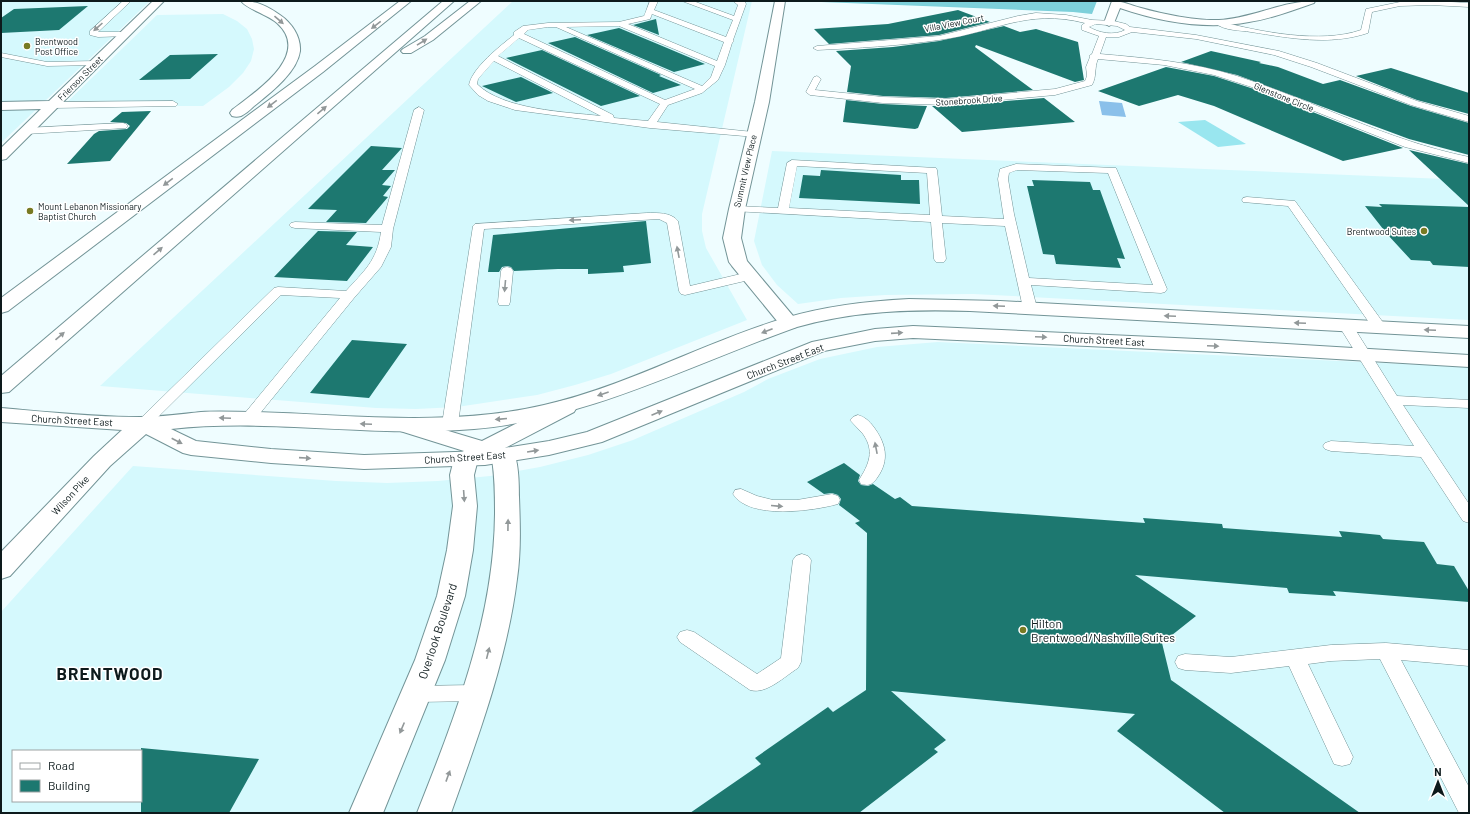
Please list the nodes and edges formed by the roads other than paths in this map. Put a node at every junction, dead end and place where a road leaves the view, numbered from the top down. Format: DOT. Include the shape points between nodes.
graph roads {
  1 [pos="127,1"];
  2 [pos="159,1"];
  3 [pos="246,1"];
  4 [pos="406,1"];
  5 [pos="449,1"];
  6 [pos="476,1"];
  7 [pos="654,1"];
  8 [pos="686,1"];
  9 [pos="737,1"];
  10 [pos="780,1"];
  11 [pos="1310,1"];
  12 [pos="1117,2"];
  13 [pos="1469,5"];
  14 [pos="650,11"];
  15 [pos="737,19"];
  16 [pos="1094,23"];
  17 [pos="1109,23"];
  18 [pos="619,24"];
  19 [pos="556,25"];
  20 [pos="1223,25"];
  21 [pos="1129,29"];
  22 [pos="125,34"];
  23 [pos="517,34"];
  24 [pos="1104,34"];
  25 [pos="730,40"];
  26 [pos="817,48"];
  27 [pos="1,55"];
  28 [pos="1093,56"];
  29 [pos="493,57"];
  30 [pos="95,63"];
  31 [pos="721,65"];
  32 [pos="816,79"];
  33 [pos="353,84"];
  34 [pos="702,89"];
  35 [pos="665,103"];
  36 [pos="173,104"];
  37 [pos="1,106"];
  38 [pos="49,110"];
  39 [pos="419,110"];
  40 [pos="85,118"];
  41 [pos="1469,119"];
  42 [pos="619,121"];
  43 [pos="650,125"];
  44 [pos="123,126"];
  45 [pos="75,129"];
  46 [pos="26,132"];
  47 [pos="753,135"];
  48 [pos="1,156"];
  49 [pos="1469,160"];
  50 [pos="1247,200"];
  51 [pos="737,209"];
  52 [pos="783,211"];
  53 [pos="936,219"];
  54 [pos="1011,223"];
  55 [pos="295,225"];
  56 [pos="387,229"];
  57 [pos="940,259"];
  58 [pos="507,271"];
  59 [pos="749,276"];
  60 [pos="1023,281"];
  61 [pos="349,295"];
  62 [pos="504,302"];
  63 [pos="1,303"];
  64 [pos="1,307"];
  65 [pos="1030,308"];
  66 [pos="789,323"];
  67 [pos="1346,326"];
  68 [pos="1380,328"];
  69 [pos="1469,332"];
  70 [pos="1363,355"];
  71 [pos="1468,360"];
  72 [pos="1,387"];
  73 [pos="1392,400"];
  74 [pos="1469,404"];
  75 [pos="566,407"];
  76 [pos="1,415"];
  77 [pos="248,419"];
  78 [pos="858,420"];
  79 [pos="143,424"];
  80 [pos="450,424"];
  81 [pos="405,425"];
  82 [pos="1331,446"];
  83 [pos="1426,452"];
  84 [pos="484,455"];
  85 [pos="867,480"];
  86 [pos="741,494"];
  87 [pos="832,500"];
  88 [pos="1469,517"];
  89 [pos="802,560"];
  90 [pos="1,569"];
  91 [pos="687,637"];
  92 [pos="1386,651"];
  93 [pos="1295,658"];
  94 [pos="1469,658"];
  95 [pos="1185,662"];
  96 [pos="478,693"];
  97 [pos="416,694"];
  98 [pos="1342,757"];
  99 [pos="1469,809"];
  100 [pos="366,813"];
  101 [pos="434,813"];
  1 -- 22 [label="lane, one-way" via="92,33"];
  2 -- 22 [label="main road, Frierson Street"];
  3 -- 63 [label="main road, one-way" via="273,15 287,27 294,42 291,61 278,80"];
  4 -- 64 [label="main road, one-way"];
  5 -- 33 [label="main road"];
  33 -- 6 [label="main road, one-way" via="429,38"];
  7 -- 14 [label="lane"];
  8 -- 15 [label="lane"];
  9 -- 15 [label="lane" via="742,4"];
  10 -- 47 [label="main road, Summit View Place" via="764,96"];
  11 -- 20 [label="main road"];
  12 -- 17 [label="main road"];
  12 -- 20 [label="main road" via="1139,11"];
  13 -- 20 [label="lane" via="1400,4 1369,11 1365,31 1354,36 1354,42 1287,42 1229,31"];
  14 -- 18 [label="lane" via="644,18"];
  14 -- 25 [label="lane"];
  15 -- 25 [label="lane"];
  16 -- 17 [label="lane"];
  16 -- 24 [label="lane" via="1086,25 1085,28"];
  16 -- 26 [label="lane, Villa View Court" via="1054,16 1029,16 939,38"];
  17 -- 21 [label="lane"];
  18 -- 19 [label="lane"];
  18 -- 31 [label="lane"];
  19 -- 23 [label="lane" via="531,27"];
  19 -- 34 [label="lane"];
  21 -- 24 [label="lane" via="1122,34"];
  21 -- 41 [label="lane" via="1196,37 1276,53 1414,103"];
  22 -- 30 [label="main road, Frierson Street"];
  23 -- 29 [label="lane"];
  23 -- 35 [label="lane"];
  24 -- 28 [label="lane, Stonebrook Drive"];
  25 -- 31 [label="lane"];
  27 -- 30 [label="lane" via="47,64"];
  28 -- 32 [label="lane, Stonebrook Drive" via="1090,84 1055,92 968,101 898,101 810,92"];
  28 -- 49 [label="lane, Glenstone Circle" via="1148,61 1232,78 1417,149"];
  29 -- 42 [label="lane"];
  29 -- 42 [label="lane" via="473,82 475,88 491,99 515,107"];
  30 -- 38 [label="main road, Frierson Street"];
  31 -- 34 [label="lane" via="715,78"];
  72 -- 33 [label="main road, one-way"];
  34 -- 35 [label="lane"];
  35 -- 43 [label="lane"];
  36 -- 38 [label="lane" via="97,105 90,112"];
  37 -- 38 [label="main road"];
  38 -- 46 [label="main road, Frierson Street"];
  39 -- 56 [label="lane"];
  40 -- 45 [label="lane"];
  42 -- 43 [label="lane"];
  43 -- 47 [label="lane"];
  44 -- 45 [label="lane"];
  45 -- 46 [label="lane"];
  46 -- 48 [label="main road, Frierson Street"];
  47 -- 51 [label="main road, Summit View Place"];
  50 -- 68 [label="lane" via="1291,203"];
  51 -- 52 [label="lane"];
  51 -- 59 [label="main road, Summit View Place" via="732,244 738,262"];
  52 -- 53 [label="lane"];
  52 -- 53 [label="lane" via="792,163 932,170"];
  53 -- 54 [label="lane"];
  53 -- 57 [label="lane"];
  54 -- 60 [label="lane"];
  54 -- 60 [label="lane" via="1002,178 1006,169 1030,167 1112,170 1161,289"];
  55 -- 56 [label="lane"];
  56 -- 61 [label="lane" via="385,247 377,264"];
  58 -- 62 [label="lane, one-way"];
  59 -- 66 [label="main road, Summit View Place"];
  59 -- 80 [label="lane, one-way" via="685,291 672,221 654,215 512,229 479,226"];
  60 -- 65 [label="lane"];
  61 -- 77 [label="lane"];
  61 -- 79 [label="lane" via="278,291"];
  65 -- 66 [label="main road, Church Street East, one-way" via="885,305 836,311"];
  67 -- 65 [label="main road, Church Street East, one-way"];
  66 -- 75 [label="main road, Church Street East, one-way" via="668,371"];
  67 -- 68 [label="main road, Church Street East"];
  67 -- 70 [label="lane"];
  69 -- 68 [label="main road, Church Street East, one-way"];
  70 -- 71 [label="main road, Church Street East"];
  70 -- 73 [label="lane"];
  84 -- 70 [label="main road, Church Street East, one-way" via="549,448 594,436 651,416 819,346 875,334 958,333"];
  73 -- 74 [label="lane"];
  73 -- 83 [label="lane"];
  75 -- 80 [label="main road, Church Street East, one-way" via="511,418"];
  75 -- 84 [label="main road"];
  76 -- 79 [label="main road, Church Street East"];
  77 -- 79 [label="main road, Church Street East, one-way" via="220,418"];
  81 -- 77 [label="main road, Church Street East, one-way"];
  85 -- 78 [label="lane, one-way" via="875,471 878,448 870,432"];
  79 -- 84 [label="main road, Church Street East, one-way" via="191,448 272,456 364,462"];
  79 -- 90 [label="main road, Wilson Pike" via="102,461"];
  80 -- 81 [label="main road, Church Street East"];
  81 -- 84 [label="main road"];
  82 -- 83 [label="lane"];
  83 -- 88 [label="lane"];
  96 -- 84 [label="main road, one-way" via="502,595 508,556 506,468"];
  84 -- 97 [label="main road, Overlook Boulevard, one-way" via="462,475 465,506 451,596"];
  86 -- 87 [label="lane, one-way" via="758,504 786,507"];
  89 -- 91 [label="lane" via="791,662 756,684"];
  92 -- 93 [label="lane" via="1331,653"];
  92 -- 94 [label="lane"];
  92 -- 99 [label="lane"];
  93 -- 95 [label="lane" via="1231,665"];
  93 -- 98 [label="lane"];
  96 -- 97 [label="lane"];
  101 -- 96 [label="main road, one-way"];
  97 -- 100 [label="main road, Overlook Boulevard, one-way"];
}
